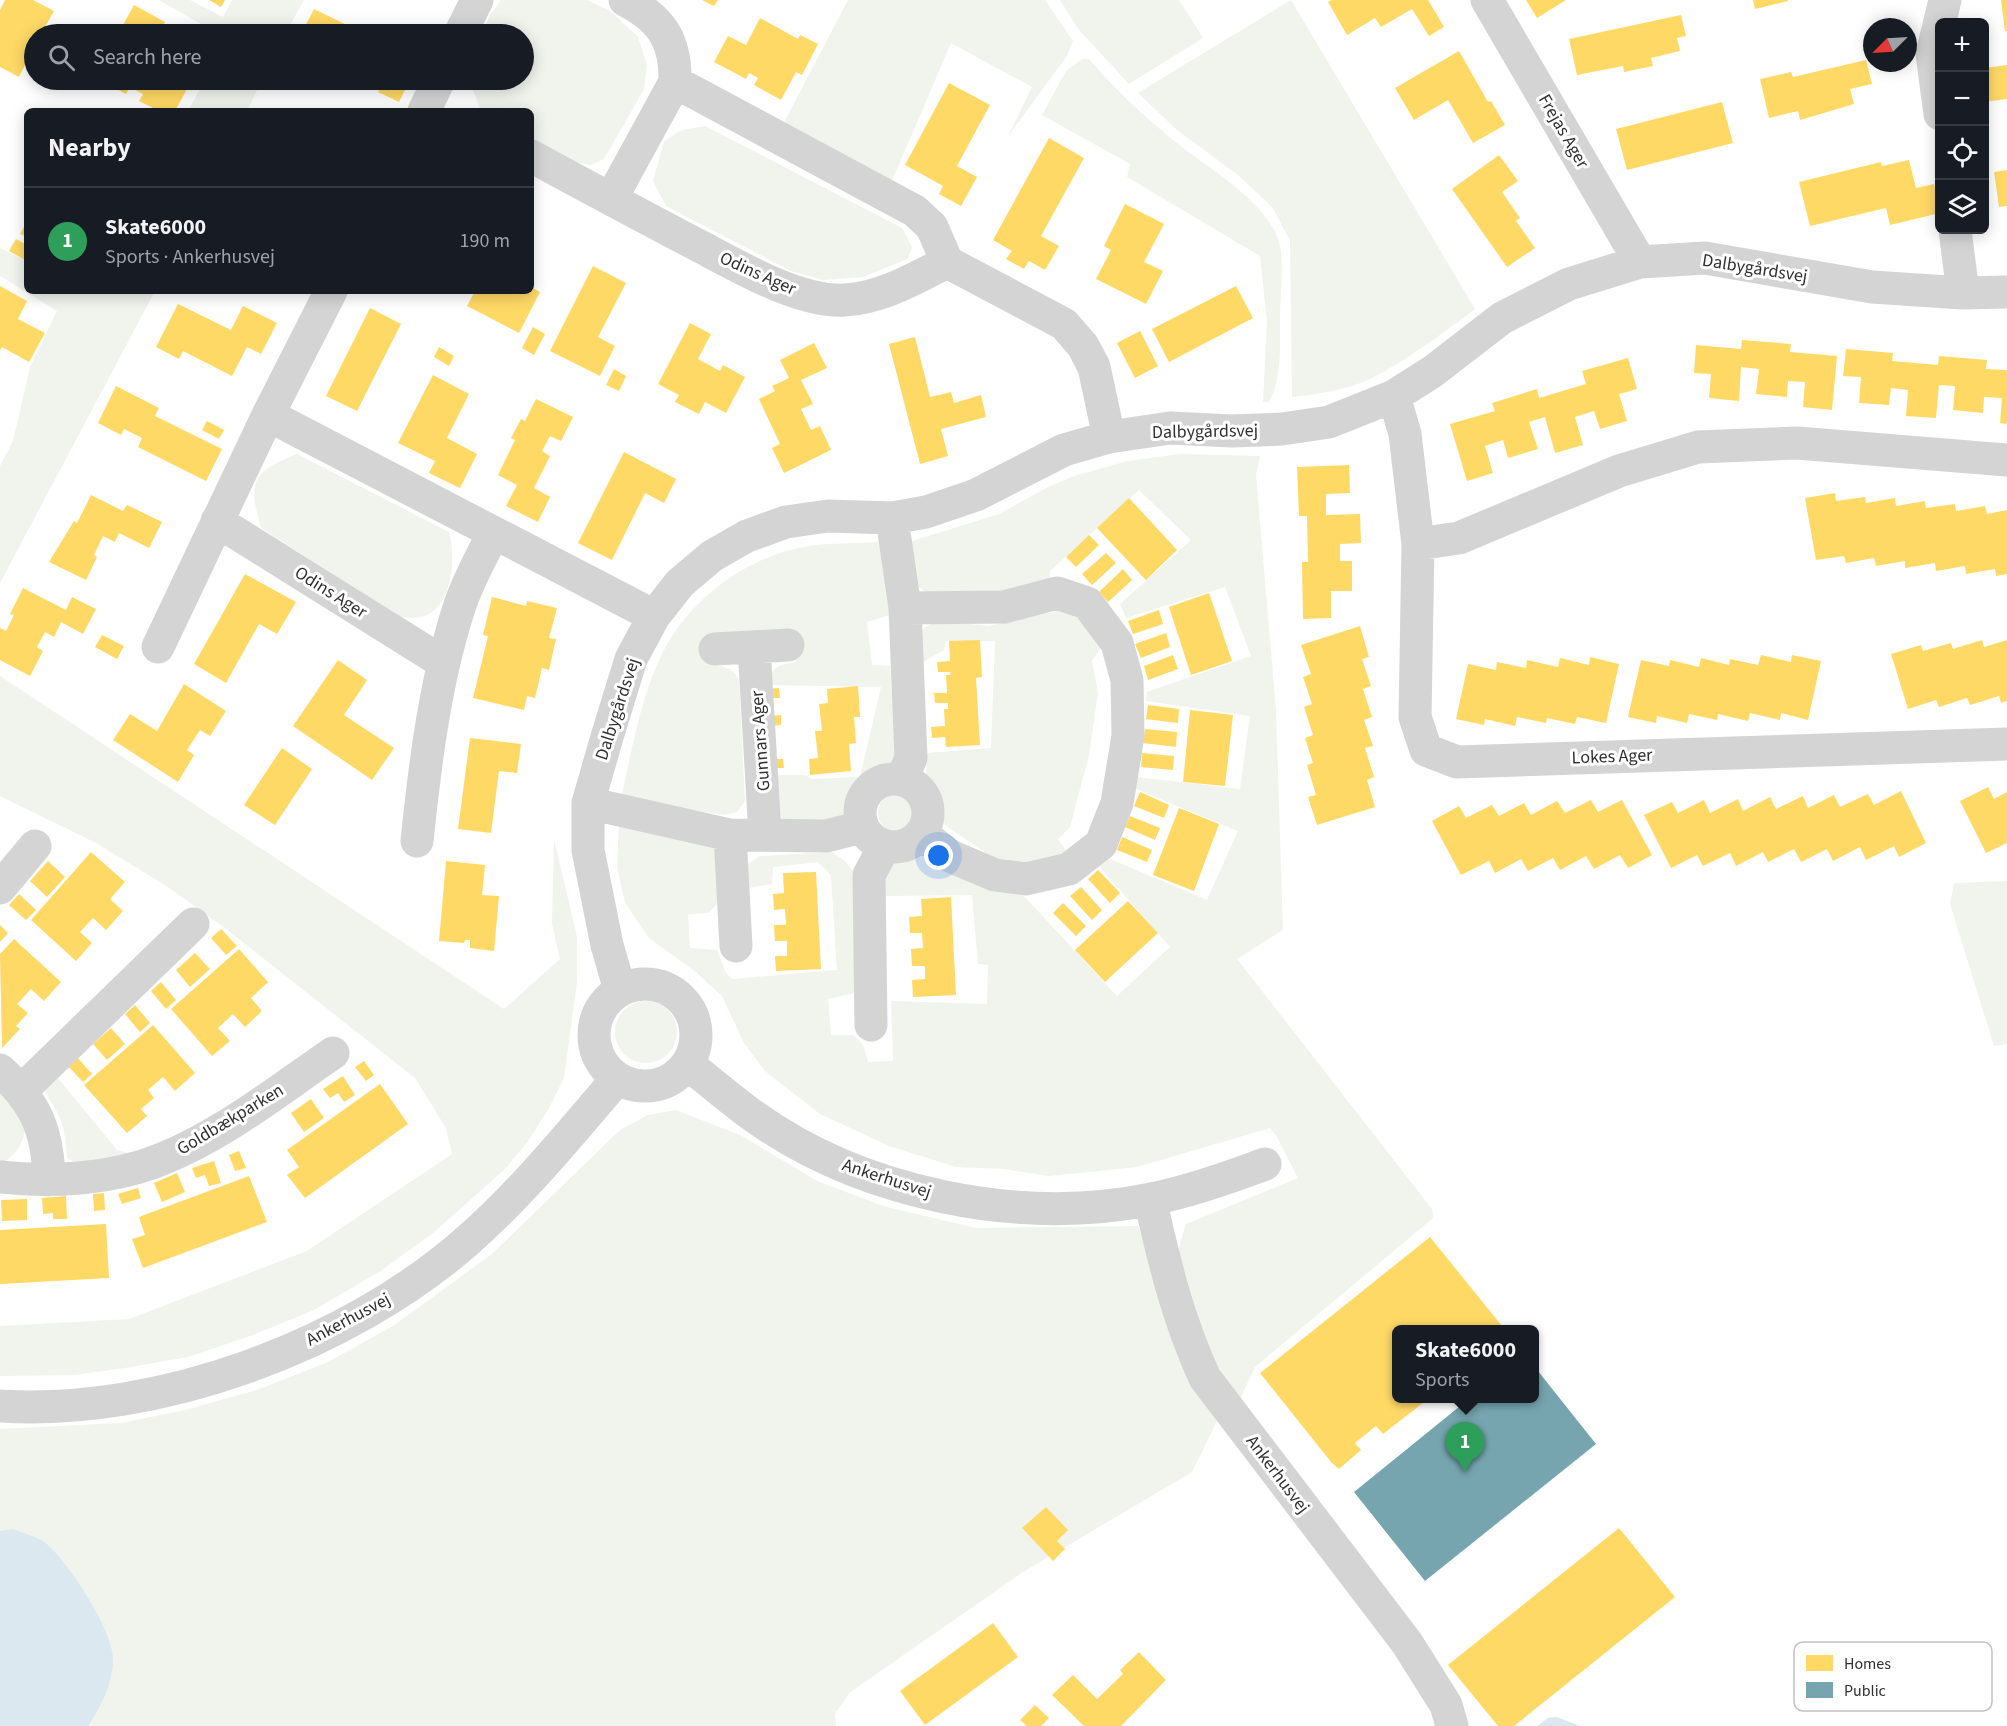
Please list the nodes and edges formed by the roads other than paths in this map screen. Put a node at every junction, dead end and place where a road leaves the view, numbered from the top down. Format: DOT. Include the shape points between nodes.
graph roads {
  1 [pos="477,0"];
  2 [pos="625,0"];
  3 [pos="1487,0"];
  4 [pos="1945,0"];
  5 [pos="465,24"];
  6 [pos="1935,76"];
  7 [pos="675,82"];
  8 [pos="534,158"];
  9 [pos="611,199"];
  10 [pos="1956,234"];
  11 [pos="947,262"];
  12 [pos="1640,262"];
  13 [pos="2007,292"];
  14 [pos="1963,293"];
  15 [pos="329,294"];
  16 [pos="1394,396"];
  17 [pos="268,415"];
  18 [pos="1109,437"];
  19 [pos="2007,460"];
  20 [pos="892,518"];
  21 [pos="217,521"];
  22 [pos="493,533"];
  23 [pos="1418,544"];
  24 [pos="905,608"];
  25 [pos="654,616"];
  26 [pos="788,645"];
  27 [pos="754,646"];
  28 [pos="158,647"];
  29 [pos="715,649"];
  30 [pos="444,663"];
  31 [pos="2007,744"];
  32 [pos="902,779"];
  33 [pos="588,803"];
  34 [pos="921,833"];
  35 [pos="730,835"];
  36 [pos="765,835"];
  37 [pos="873,837"];
  38 [pos="417,841"];
  39 [pos="35,846"];
  40 [pos="0,888"];
  41 [pos="193,924"];
  42 [pos="736,946"];
  43 [pos="620,990"];
  44 [pos="871,1025"];
  45 [pos="333,1053"];
  46 [pos="688,1064"];
  47 [pos="617,1079"];
  48 [pos="11,1080"];
  49 [pos="1265,1164"];
  50 [pos="0,1178"];
  51 [pos="49,1180"];
  52 [pos="1150,1199"];
  53 [pos="0,1406"];
  54 [pos="1452,1726"];
  1 -- 5 [label="street"];
  2 -- 7 [label="street" via="655,21 670,41 676,59"];
  3 -- 12 [label="street, Frejas Ager"];
  4 -- 6 [label="street" via="1932,54"];
  7 -- 9 [label="street"];
  7 -- 11 [label="street" via="915,211 932,227"];
  8 -- 9 [label="street, Odins Ager"];
  9 -- 11 [label="street, Odins Ager" via="780,286 813,297 844,300 878,293"];
  10 -- 14 [label="street"];
  11 -- 18 [label="street" via="1064,324 1094,367"];
  12 -- 14 [label="street, Dalbygårdsvej" via="1705,258 1872,286"];
  12 -- 16 [label="street, Dalbygårdsvej" via="1569,284 1502,318"];
  13 -- 14 [label="street, Dalbygårdsvej"];
  15 -- 17 [label="street"];
  16 -- 18 [label="street, Dalbygårdsvej" via="1329,422 1282,429 1170,428"];
  16 -- 23 [label="street, Lokes Ager" via="1405,434"];
  17 -- 21 [label="street"];
  17 -- 22 [label="street"];
  18 -- 20 [label="street, Dalbygårdsvej" via="1064,450 976,495 926,512"];
  19 -- 23 [label="street" via="1797,443 1698,447 1618,471 1459,538"];
  20 -- 24 [label="street"];
  20 -- 25 [label="street, Dalbygårdsvej" via="828,516 786,522 747,536 711,556 680,583"];
  21 -- 28 [label="street"];
  21 -- 30 [label="street, Odins Ager"];
  22 -- 25 [label="street"];
  22 -- 30 [label="street" via="459,606"];
  23 -- 31 [label="street, Lokes Ager" via="1415,717 1426,750 1457,762"];
  24 -- 32 [label="street" via="911,758"];
  24 -- 34 [label="street" via="1004,607 1057,593 1087,603 1117,643 1127,680 1128,736 1117,803 1101,844 1069,869 1026,879 995,875 950,856"];
  25 -- 33 [label="street, Dalbygårdsvej" via="631,659"];
  26 -- 27 [label="street"];
  27 -- 29 [label="street"];
  27 -- 36 [label="street, Gunnars Ager"];
  30 -- 38 [label="street"];
  32 -- 34 [label="street" via="914,784 928,804 928,823"];
  32 -- 37 [label="street" via="890,778 870,788 859,809"];
  33 -- 35 [label="street"];
  33 -- 43 [label="street, Dalbygårdsvej" via="588,850"];
  34 -- 37 [label="street" via="915,842 900,848"];
  35 -- 36 [label="street"];
  35 -- 42 [label="street"];
  36 -- 37 [label="street"];
  37 -- 44 [label="street" via="869,875"];
  39 -- 40 [label="street"];
  41 -- 48 [label="street"];
  43 -- 46 [label="street" via="636,984 653,984 683,1000 696,1031 695,1048"];
  43 -- 47 [label="street" via="599,1011 594,1026 598,1056"];
  45 -- 51 [label="street, Goldbækparken" via="196,1143 160,1160 111,1173"];
  46 -- 47 [label="street" via="663,1084 648,1087"];
  46 -- 52 [label="street, Ankerhusvej" via="753,1116 825,1158 903,1187 984,1204 1067,1209"];
  47 -- 53 [label="street, Ankerhusvej" via="524,1187 465,1243 400,1292 329,1333 255,1365 176,1388 96,1402"];
  48 -- 51 [label="street" via="39,1120 48,1148"];
  49 -- 52 [label="street, Ankerhusvej" via="1208,1185"];
  50 -- 51 [label="street, Goldbækparken"];
  52 -- 54 [label="street, Ankerhusvej" via="1171,1291 1205,1378 1407,1643 1446,1705"];
}
